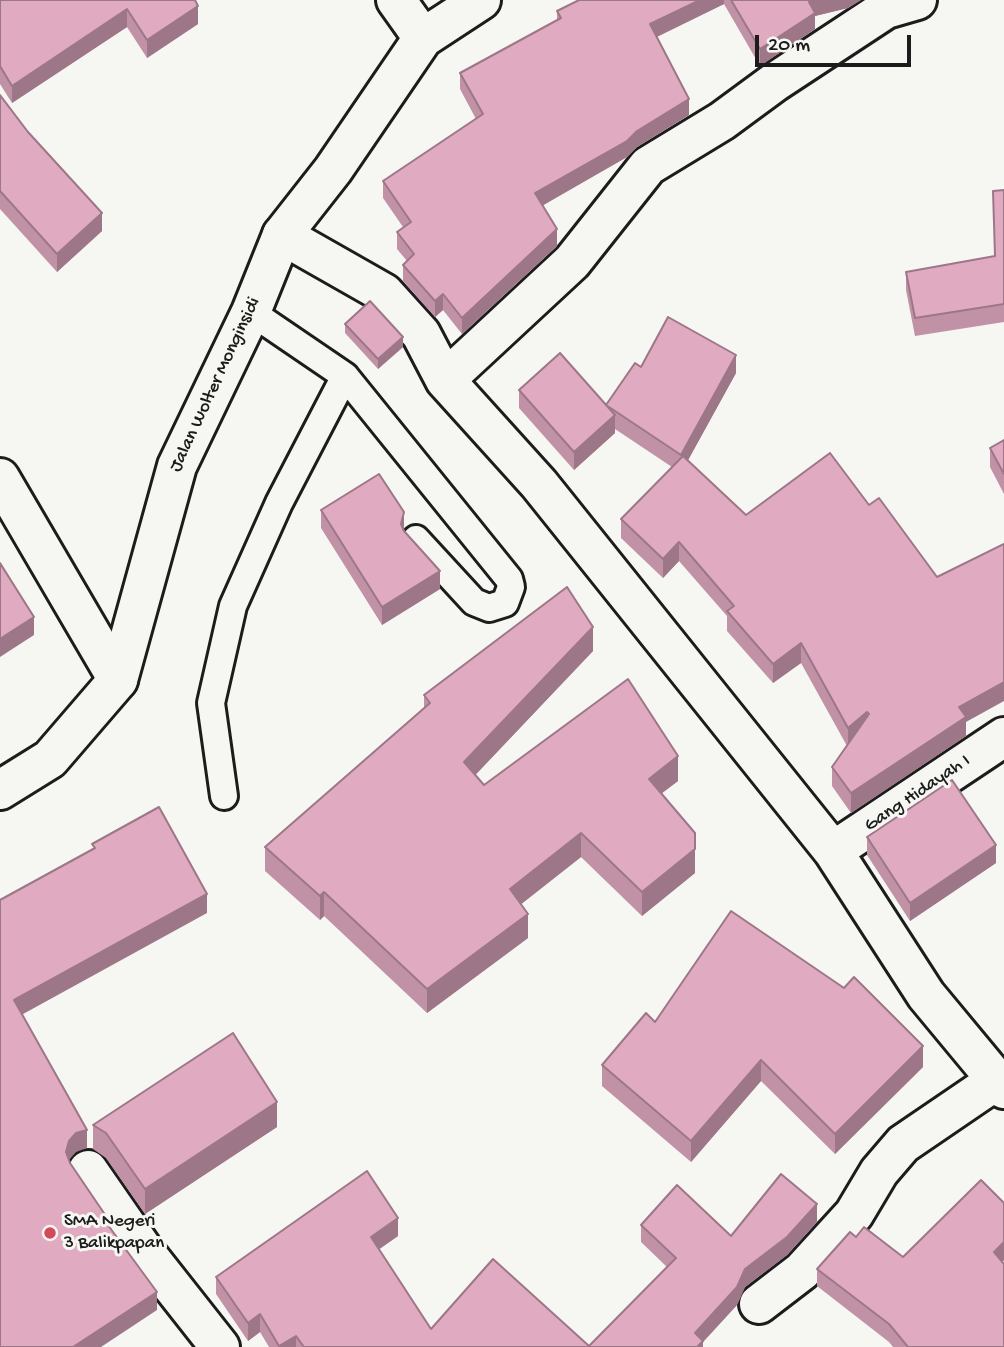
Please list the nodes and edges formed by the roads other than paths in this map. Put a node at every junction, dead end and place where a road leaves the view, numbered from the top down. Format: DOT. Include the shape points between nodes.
graph roads {
  1 [pos="396,0"];
  2 [pos="481,0"];
  3 [pos="917,0"];
  4 [pos="423,38"];
  5 [pos="282,235"];
  6 [pos="251,312"];
  7 [pos="345,376"];
  8 [pos="445,380"];
  9 [pos="0,478"];
  10 [pos="416,539"];
  11 [pos="118,680"];
  12 [pos="1004,737"];
  13 [pos="0,790"];
  14 [pos="225,796"];
  15 [pos="833,851"];
  16 [pos="1000,1084"];
  17 [pos="88,1170"];
  18 [pos="759,1304"];
  19 [pos="220,1347"];
  1 -- 4 [label="street"];
  2 -- 4 [label="street, Jalan Wolter Monginsidi"];
  3 -- 8 [label="street" via="886,9 648,166 572,262"];
  4 -- 5 [label="street, Jalan Wolter Monginsidi" via="333,170"];
  5 -- 6 [label="street, Jalan Wolter Monginsidi"];
  5 -- 8 [label="street" via="384,293 422,334"];
  6 -- 7 [label="lane"];
  6 -- 11 [label="street, Jalan Wolter Monginsidi" via="177,466"];
  7 -- 10 [label="lane" via="509,579 505,603 489,608 474,602"];
  7 -- 14 [label="lane" via="279,503 233,606 211,704"];
  8 -- 15 [label="street" via="539,484"];
  9 -- 11 [label="street"];
  11 -- 13 [label="street, Jalan Wolter Monginsidi" via="50,759"];
  12 -- 15 [label="street, Gang Hidayah I"];
  15 -- 16 [label="street" via="926,995"];
  16 -- 18 [label="street" via="903,1144 879,1172 854,1214 802,1271"];
  17 -- 19 [label="street"];
}
